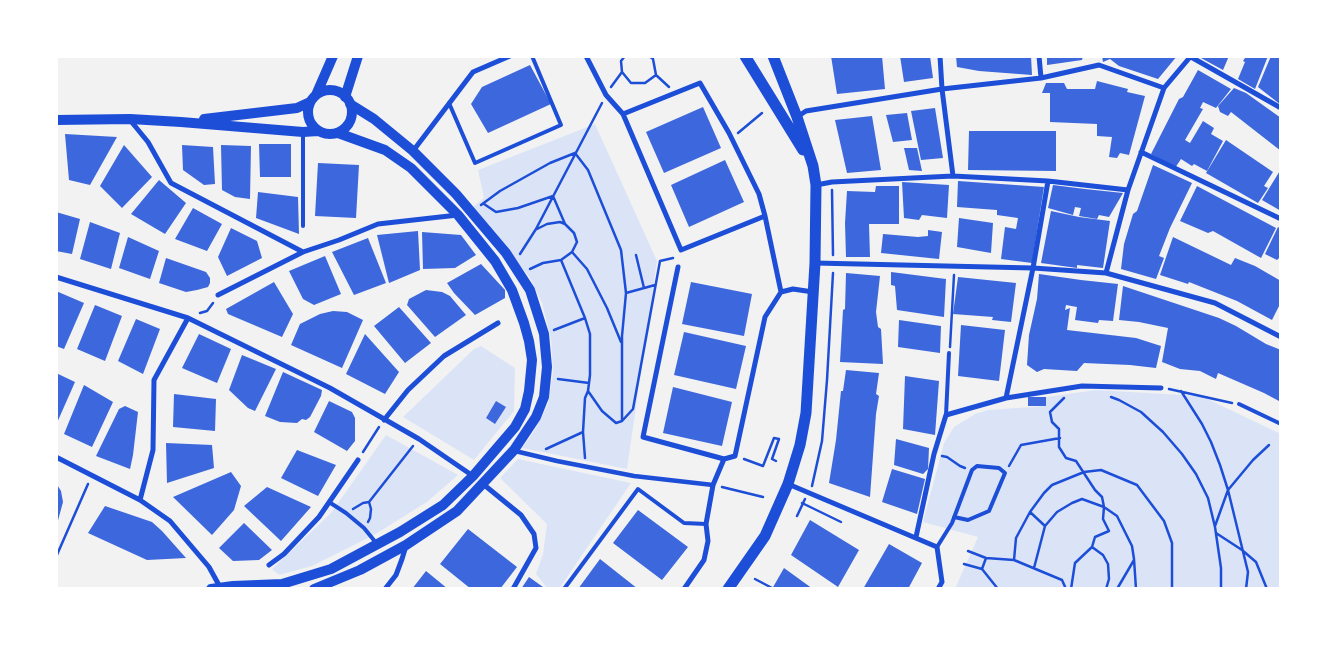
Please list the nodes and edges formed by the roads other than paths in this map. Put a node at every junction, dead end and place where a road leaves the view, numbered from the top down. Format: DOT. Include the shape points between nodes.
graph roads {
  1 [pos="333,56"];
  2 [pos="510,56"];
  3 [pos="532,56"];
  4 [pos="586,56"];
  5 [pos="745,56"];
  6 [pos="773,56"];
  7 [pos="940,56"];
  8 [pos="1039,56"];
  9 [pos="1191,57"];
  10 [pos="357,58"];
  11 [pos="1041,78"];
  12 [pos="1164,88"];
  13 [pos="942,90"];
  14 [pos="313,98"];
  15 [pos="348,100"];
  16 [pos="449,103"];
  17 [pos="1281,108"];
  18 [pos="623,114"];
  19 [pos="797,117"];
  20 [pos="56,120"];
  21 [pos="130,120"];
  22 [pos="181,122"];
  23 [pos="318,131"];
  24 [pos="303,132"];
  25 [pos="338,133"];
  26 [pos="413,151"];
  27 [pos="1141,152"];
  28 [pos="812,166"];
  29 [pos="953,176"];
  30 [pos="1048,181"];
  31 [pos="816,186"];
  32 [pos="1128,190"];
  33 [pos="458,215"];
  34 [pos="765,216"];
  35 [pos="1281,219"];
  36 [pos="303,226"];
  37 [pos="303,252"];
  38 [pos="816,263"];
  39 [pos="678,267"];
  40 [pos="1033,268"];
  41 [pos="1106,273"];
  42 [pos="56,277"];
  43 [pos="782,292"];
  44 [pos="814,292"];
  45 [pos="218,295"];
  46 [pos="188,318"];
  47 [pos="498,323"];
  48 [pos="1281,337"];
  49 [pos="949,353"];
  50 [pos="1161,388"];
  51 [pos="1006,398"];
  52 [pos="1239,404"];
  53 [pos="946,415"];
  54 [pos="384,420"];
  55 [pos="1281,424"];
  56 [pos="514,450"];
  57 [pos="56,457"];
  58 [pos="724,459"];
  59 [pos="358,460"];
  60 [pos="473,476"];
  61 [pos="483,484"];
  62 [pos="788,484"];
  63 [pos="713,485"];
  64 [pos="140,500"];
  65 [pos="329,502"];
  66 [pos="954,517"];
  67 [pos="706,524"];
  68 [pos="400,532"];
  69 [pos="916,537"];
  70 [pos="377,544"];
  71 [pos="406,545"];
  72 [pos="937,547"];
  73 [pos="269,565"];
  74 [pos="221,588"];
  75 [pos="211,589"];
  76 [pos="314,589"];
  77 [pos="385,589"];
  78 [pos="513,589"];
  79 [pos="564,589"];
  80 [pos="684,589"];
  81 [pos="728,589"];
  82 [pos="938,589"];
  1 -- 14 [label="main road"];
  2 -- 16 [label="street" via="473,72"];
  3 -- 16 [label="lane" via="561,124 475,162"];
  4 -- 18 [label="street" via="606,94"];
  5 -- 28 [label="main road"];
  6 -- 19 [label="main road"];
  7 -- 13 [label="street"];
  8 -- 11 [label="street"];
  9 -- 12 [label="street"];
  9 -- 17 [label="street"];
  10 -- 15 [label="main road"];
  11 -- 12 [label="street" via="1098,65"];
  11 -- 13 [label="street"];
  12 -- 27 [label="street"];
  13 -- 19 [label="street" via="806,111"];
  13 -- 29 [label="street"];
  14 -- 15 [label="main road" via="329,90"];
  14 -- 22 [label="main road" via="297,108"];
  14 -- 23 [label="main road" via="309,120"];
  15 -- 25 [label="main road" via="351,118"];
  15 -- 26 [label="main road"];
  16 -- 26 [label="street"];
  18 -- 34 [label="street" via="700,83 759,194"];
  18 -- 34 [label="street" via="681,250"];
  19 -- 28 [label="main road"];
  20 -- 21 [label="main road"];
  21 -- 22 [label="main road"];
  21 -- 37 [label="street" via="148,142 171,183"];
  22 -- 24 [label="main road"];
  23 -- 24 [label="main road"];
  23 -- 25 [label="main road"];
  24 -- 36 [label="lane"];
  25 -- 33 [label="main road" via="386,150 411,168"];
  26 -- 56 [label="main road" via="472,212 530,290 544,334 547,367 544,397 536,417"];
  27 -- 32 [label="street"];
  27 -- 35 [label="street"];
  28 -- 31 [label="main road"];
  29 -- 30 [label="street"];
  29 -- 31 [label="street" via="832,182"];
  30 -- 32 [label="street"];
  30 -- 40 [label="street"];
  31 -- 38 [label="main road"];
  32 -- 41 [label="street"];
  33 -- 37 [label="street" via="378,224"];
  33 -- 60 [label="main road" via="495,261 512,290 532,360 524,409 515,426"];
  34 -- 43 [label="street"];
  37 -- 45 [label="street"];
  38 -- 40 [label="street"];
  38 -- 44 [label="main road"];
  39 -- 58 [label="street" via="643,437"];
  40 -- 41 [label="street"];
  40 -- 51 [label="street"];
  41 -- 48 [label="street" via="1215,303"];
  42 -- 46 [label="street"];
  43 -- 44 [label="street" via="793,289"];
  43 -- 58 [label="street" via="765,317 735,456"];
  44 -- 62 [label="main road" via="806,413"];
  46 -- 54 [label="street" via="330,388"];
  46 -- 64 [label="street" via="154,380 153,450"];
  47 -- 54 [label="street" via="444,356 408,390"];
  49 -- 53 [label="lane"];
  50 -- 51 [label="street" via="1082,386"];
  51 -- 53 [label="street"];
  52 -- 55 [label="lane"];
  53 -- 69 [label="street"];
  54 -- 60 [label="street" via="419,439"];
  56 -- 61 [label="main road"];
  56 -- 63 [label="street" via="634,476"];
  57 -- 64 [label="street"];
  58 -- 63 [label="street"];
  59 -- 65 [label="street"];
  60 -- 61 [label="main road"];
  60 -- 68 [label="main road" via="443,504"];
  61 -- 71 [label="main road" via="456,511"];
  61 -- 78 [label="street" via="521,515 534,534 536,548"];
  62 -- 69 [label="street"];
  62 -- 81 [label="main road" via="765,536"];
  63 -- 67 [label="street"];
  64 -- 74 [label="street" via="170,521 209,567"];
  65 -- 70 [label="lane" via="364,528"];
  65 -- 73 [label="street" via="284,554"];
  66 -- 66 [label="lane" via="976,466 999,468 1004,473 989,511 968,520"];
  66 -- 72 [label="lane"];
  67 -- 79 [label="lane" via="684,523 638,489"];
  67 -- 80 [label="street" via="708,540 704,560"];
  68 -- 70 [label="main road"];
  68 -- 71 [label="main road"];
  69 -- 72 [label="street"];
  70 -- 74 [label="main road" via="331,569 282,584"];
  71 -- 76 [label="main road" via="360,570"];
  71 -- 77 [label="street" via="396,575"];
  72 -- 82 [label="street" via="942,582"];
  74 -- 75 [label="main road"];
}
